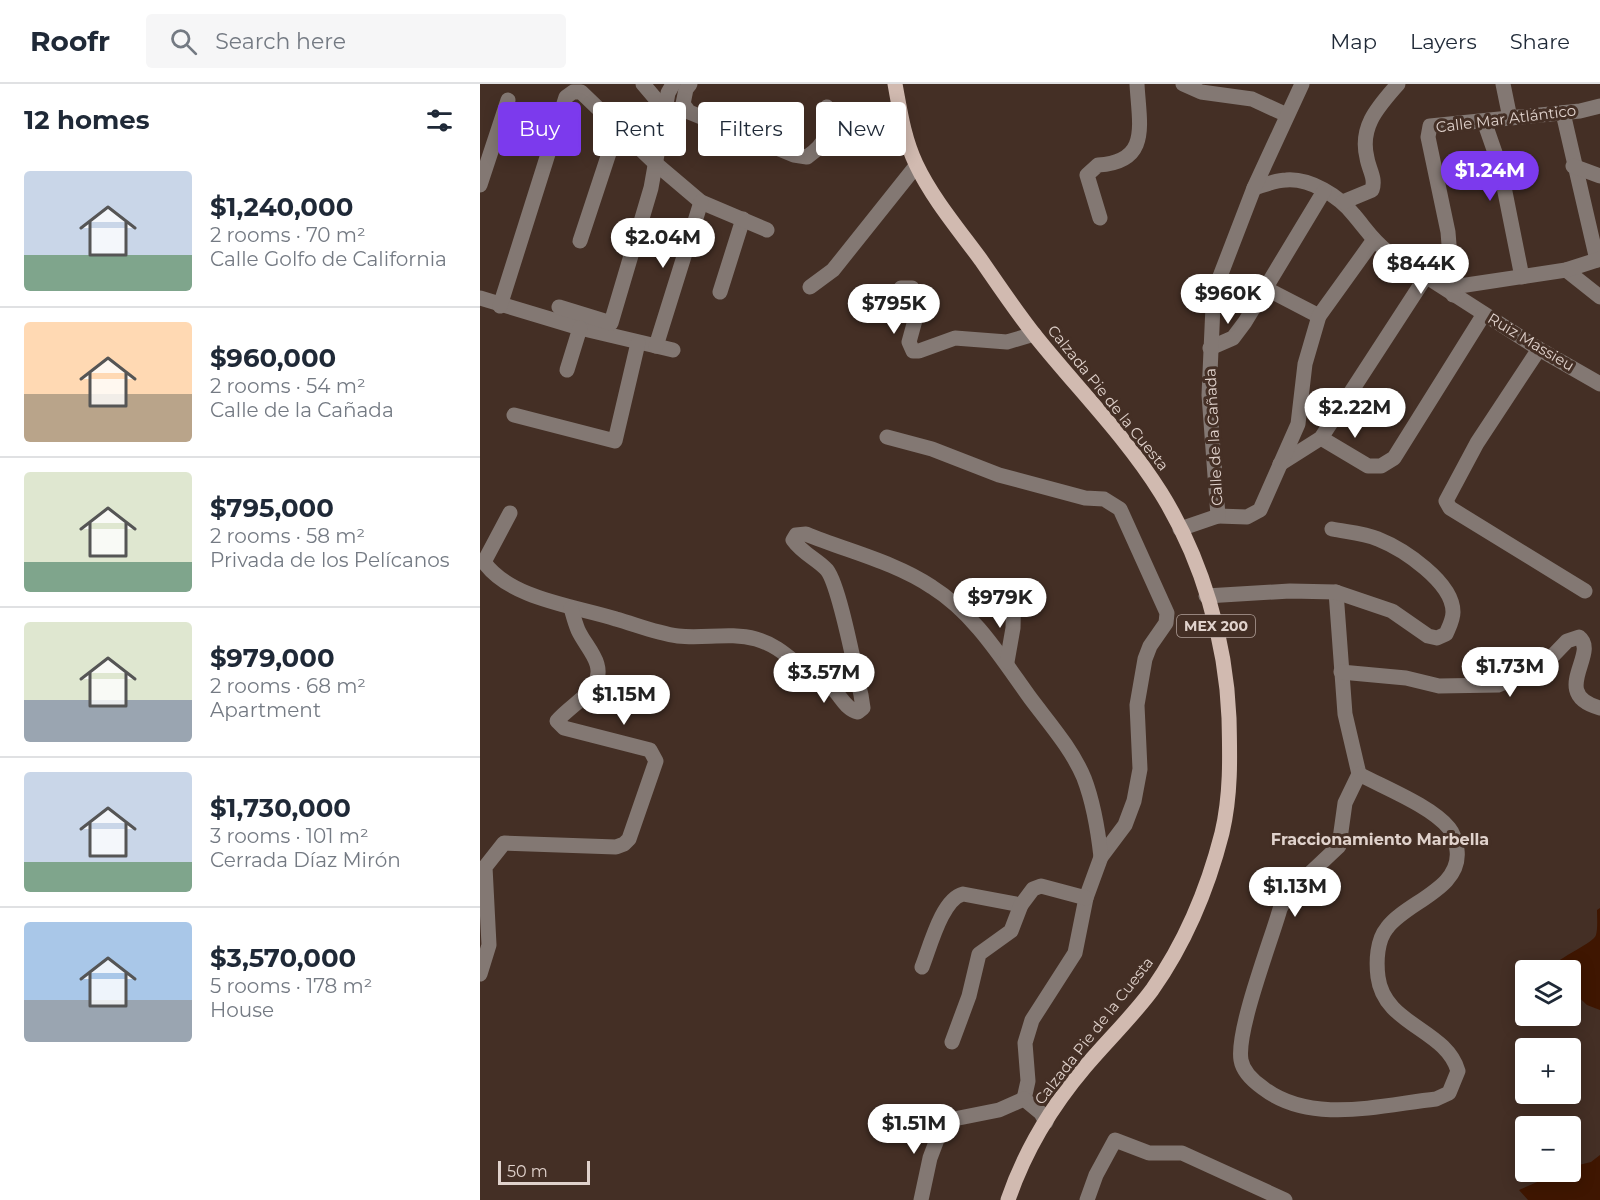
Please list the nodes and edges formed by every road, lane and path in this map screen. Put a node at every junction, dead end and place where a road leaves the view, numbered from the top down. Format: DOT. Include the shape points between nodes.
graph roads {
  1 [pos="643,84"];
  2 [pos="673,84"];
  3 [pos="690,84"];
  4 [pos="895,84"];
  5 [pos="1137,84"];
  6 [pos="1183,84"];
  7 [pos="1302,84"];
  8 [pos="1398,84"];
  9 [pos="1503,84"];
  10 [pos="508,100"];
  11 [pos="658,102"];
  12 [pos="667,102"];
  13 [pos="593,103"];
  14 [pos="1600,106"];
  15 [pos="1563,113"];
  16 [pos="1287,115"];
  17 [pos="1510,117"];
  18 [pos="1484,121"];
  19 [pos="816,149"];
  20 [pos="608,156"];
  21 [pos="648,156"];
  22 [pos="656,156"];
  23 [pos="655,163"];
  24 [pos="916,166"];
  25 [pos="1573,166"];
  26 [pos="1600,176"];
  27 [pos="480,185"];
  28 [pos="1254,188"];
  29 [pos="1324,191"];
  30 [pos="701,202"];
  31 [pos="1343,202"];
  32 [pos="1100,218"];
  33 [pos="743,219"];
  34 [pos="767,230"];
  35 [pos="580,241"];
  36 [pos="1373,241"];
  37 [pos="1599,260"];
  38 [pos="1566,270"];
  39 [pos="1522,277"];
  40 [pos="1425,278"];
  41 [pos="810,287"];
  42 [pos="1265,288"];
  43 [pos="1453,291"];
  44 [pos="720,292"];
  45 [pos="1600,297"];
  46 [pos="480,298"];
  47 [pos="898,304"];
  48 [pos="500,306"];
  49 [pos="559,307"];
  50 [pos="1484,314"];
  51 [pos="1319,316"];
  52 [pos="580,328"];
  53 [pos="1034,334"];
  54 [pos="638,343"];
  55 [pos="656,346"];
  56 [pos="1210,348"];
  57 [pos="1539,349"];
  58 [pos="673,350"];
  59 [pos="567,370"];
  60 [pos="1600,384"];
  61 [pos="514,415"];
  62 [pos="886,437"];
  63 [pos="1321,438"];
  64 [pos="1280,464"];
  65 [pos="510,513"];
  66 [pos="1218,516"];
  67 [pos="1180,529"];
  68 [pos="1332,529"];
  69 [pos="484,563"];
  70 [pos="1014,586"];
  71 [pos="1585,591"];
  72 [pos="1336,592"];
  73 [pos="1206,596"];
  74 [pos="572,608"];
  75 [pos="1007,663"];
  76 [pos="1341,672"];
  77 [pos="1600,708"];
  78 [pos="1359,774"];
  79 [pos="1101,858"];
  80 [pos="1086,897"];
  81 [pos="1021,905"];
  82 [pos="922,967"];
  83 [pos="480,974"];
  84 [pos="952,1042"];
  85 [pos="1024,1099"];
  86 [pos="1046,1122"];
  87 [pos="921,1200"];
  88 [pos="1008,1200"];
  89 [pos="1087,1200"];
  90 [pos="1285,1200"];
  1 -- 11 [label="street"];
  2 -- 12 [label="street"];
  3 -- 19 [label="street" via="683,104 690,112 794,155 807,157"];
  4 -- 24 [label="main road, Calzada Pie de la Cuesta / MEX 200" via="903,128"];
  5 -- 32 [label="street" via="1136,149 1128,158 1098,165 1087,175"];
  6 -- 16 [label="street" via="1201,93 1252,99"];
  7 -- 16 [label="street, Calle de la Cañada"];
  8 -- 31 [label="street" via="1373,113 1366,130 1366,157 1375,182 1372,190"];
  9 -- 17 [label="street"];
  10 -- 27 [label="street"];
  13 -- 48 [label="street" via="581,92 566,97"];
  14 -- 15 [label="street, Calle Mar Atlántico"];
  15 -- 17 [label="street, Calle Mar Atlántico"];
  15 -- 25 [label="street"];
  16 -- 28 [label="street, Calle de la Cañada"];
  17 -- 18 [label="street, Calle Mar Atlántico"];
  18 -- 39 [label="street" via="1500,167"];
  18 -- 43 [label="street, Calle Mar Atlántico" via="1430,126 1428,137 1448,232"];
  20 -- 35 [label="street"];
  21 -- 23 [label="street"];
  22 -- 23 [label="street"];
  23 -- 30 [label="street"];
  23 -- 49 [label="street" via="611,323"];
  24 -- 41 [label="street" via="833,270"];
  24 -- 53 [label="main road, Calzada Pie de la Cuesta / MEX 200"];
  25 -- 26 [label="street"];
  25 -- 37 [label="street"];
  28 -- 29 [label="street, Ruiz Massieu" via="1285,180 1305,182"];
  28 -- 56 [label="street, Calle de la Cañada" via="1219,279"];
  29 -- 31 [label="street, Ruiz Massieu"];
  29 -- 42 [label="street"];
  30 -- 33 [label="street"];
  30 -- 55 [label="street"];
  31 -- 36 [label="street, Ruiz Massieu"];
  33 -- 34 [label="street"];
  33 -- 44 [label="street"];
  36 -- 40 [label="street, Ruiz Massieu"];
  36 -- 51 [label="street"];
  37 -- 38 [label="street"];
  38 -- 39 [label="street"];
  38 -- 45 [label="street"];
  39 -- 43 [label="street"];
  40 -- 43 [label="street, Ruiz Massieu"];
  40 -- 63 [label="street"];
  42 -- 51 [label="street"];
  42 -- 56 [label="street" via="1233,338"];
  43 -- 50 [label="street, Ruiz Massieu"];
  46 -- 48 [label="street"];
  47 -- 53 [label="street" via="898,292 912,288 920,302 909,342 910,347 919,351 955,338 1007,342"];
  48 -- 52 [label="street"];
  50 -- 57 [label="street, Ruiz Massieu"];
  50 -- 63 [label="street" via="1394,458 1381,466 1368,466"];
  51 -- 64 [label="street" via="1305,364 1298,424"];
  52 -- 54 [label="street"];
  52 -- 59 [label="street"];
  53 -- 67 [label="main road, Calzada Pie de la Cuesta / MEX 200" via="1139,462"];
  54 -- 55 [label="street"];
  54 -- 61 [label="street" via="615,441"];
  55 -- 58 [label="street"];
  56 -- 66 [label="street, Calle de la Cañada" via="1209,395"];
  57 -- 60 [label="street, Ruiz Massieu"];
  57 -- 71 [label="street" via="1477,443 1446,501 1450,508"];
  62 -- 79 [label="street" via="932,448 999,475 1111,502 1120,509 1167,613 1166,623 1145,659 1137,705 1140,770 1134,801 1125,825"];
  63 -- 64 [label="street"];
  64 -- 66 [label="street" via="1260,510 1247,517"];
  65 -- 69 [label="street"];
  66 -- 67 [label="street, Calle de la Cañada"];
  67 -- 73 [label="main road, Calzada Pie de la Cuesta / MEX 200"];
  68 -- 72 [label="street" via="1378,539 1411,556 1449,597 1451,622 1446,634 1428,636 1392,611"];
  69 -- 74 [label="street" via="506,582"];
  70 -- 75 [label="street"];
  72 -- 73 [label="street"];
  72 -- 76 [label="street"];
  73 -- 86 [label="main road, Calzada Pie de la Cuesta / MEX 200" via="1220,639 1227,683 1230,785 1209,878 1176,953 1150,992 1082,1071"];
  74 -- 75 [label="street" via="681,636 717,634 755,639 783,650 804,670 834,689 852,711 858,712 863,708 861,695 836,587 826,570 802,553 793,540 796,535 806,534 933,587 972,621"];
  74 -- 83 [label="street" via="598,671 594,687 557,721 564,728 650,750 656,761 624,844 616,847 504,843 494,853 485,867 489,945"];
  75 -- 79 [label="street" via="1049,720 1083,776 1095,812"];
  76 -- 77 [label="street" via="1406,678 1439,686 1498,685 1541,668 1567,641 1579,637 1589,642 1595,657 1580,690 1581,698"];
  76 -- 78 [label="street" via="1345,714"];
  78 -- 78 [label="street" via="1437,818 1450,829 1455,840 1458,857 1450,876 1385,930 1379,944 1378,977 1394,1011 1449,1052 1458,1071 1449,1094 1436,1099 1328,1111 1287,1102 1251,1080 1241,1061 1241,1047 1280,909 1287,896 1339,846 1346,803"];
  79 -- 80 [label="street"];
  80 -- 81 [label="street" via="1041,886 1033,889"];
  80 -- 85 [label="street" via="1075,953 1032,1020 1025,1043 1028,1081"];
  81 -- 82 [label="street" via="963,894 954,896 946,906"];
  81 -- 84 [label="street" via="1011,932 979,954"];
  85 -- 86 [label="street"];
  85 -- 87 [label="street" via="999,1110 944,1122 930,1158"];
  86 -- 88 [label="main road, Calzada Pie de la Cuesta / MEX 200" via="1018,1171"];
  89 -- 90 [label="street" via="1115,1140 1149,1153 1182,1153"];
}
